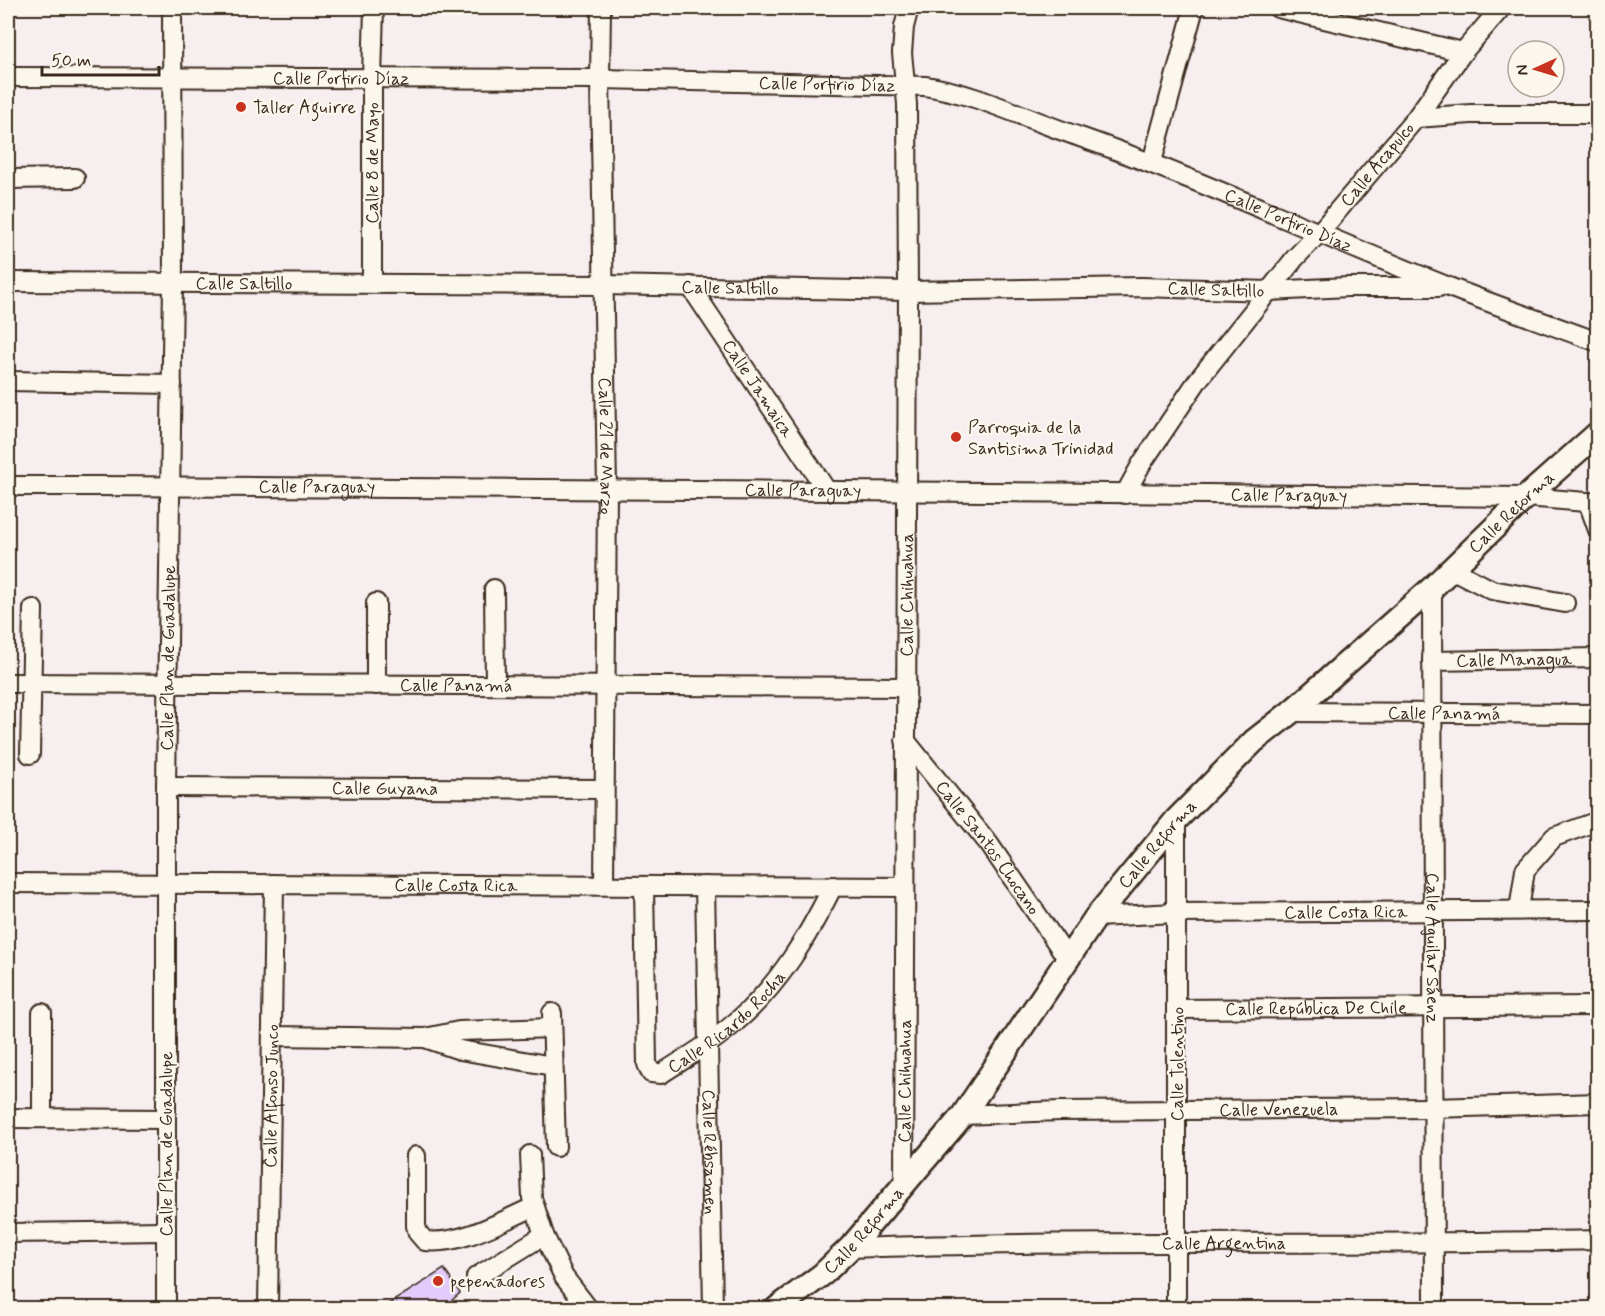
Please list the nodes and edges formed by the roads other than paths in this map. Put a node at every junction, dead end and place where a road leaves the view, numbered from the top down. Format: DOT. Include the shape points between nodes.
graph roads {
  1 [pos="172,8"];
  2 [pos="374,8"];
  3 [pos="601,8"];
  4 [pos="909,8"];
  5 [pos="1194,8"];
  6 [pos="1278,8"];
  7 [pos="1501,8"];
  8 [pos="1463,52"];
  9 [pos="8,77"];
  10 [pos="372,78"];
  11 [pos="172,79"];
  12 [pos="600,79"];
  13 [pos="906,86"];
  14 [pos="1598,114"];
  15 [pos="1416,118"];
  16 [pos="1152,162"];
  17 [pos="75,178"];
  18 [pos="8,179"];
  19 [pos="1319,233"];
  20 [pos="8,282"];
  21 [pos="372,283"];
  22 [pos="173,284"];
  23 [pos="603,285"];
  24 [pos="690,286"];
  25 [pos="1450,287"];
  26 [pos="908,291"];
  27 [pos="1269,291"];
  28 [pos="1598,342"];
  29 [pos="8,381"];
  30 [pos="172,384"];
  31 [pos="1598,433"];
  32 [pos="8,486"];
  33 [pos="172,486"];
  34 [pos="607,489"];
  35 [pos="827,491"];
  36 [pos="907,492"];
  37 [pos="1125,494"];
  38 [pos="1526,497"];
  39 [pos="1593,502"];
  40 [pos="1598,530"];
  41 [pos="1452,569"];
  42 [pos="1432,588"];
  43 [pos="494,590"];
  44 [pos="376,603"];
  45 [pos="1565,603"];
  46 [pos="33,609"];
  47 [pos="1598,658"];
  48 [pos="1432,661"];
  49 [pos="8,683"];
  50 [pos="32,683"];
  51 [pos="168,684"];
  52 [pos="376,685"];
  53 [pos="495,685"];
  54 [pos="605,686"];
  55 [pos="906,687"];
  56 [pos="1291,712"];
  57 [pos="1432,714"];
  58 [pos="1598,714"];
  59 [pos="905,740"];
  60 [pos="30,754"];
  61 [pos="166,788"];
  62 [pos="604,789"];
  63 [pos="1176,820"];
  64 [pos="1598,821"];
  65 [pos="8,883"];
  66 [pos="165,883"];
  67 [pos="274,884"];
  68 [pos="604,885"];
  69 [pos="644,885"];
  70 [pos="705,886"];
  71 [pos="833,886"];
  72 [pos="905,887"];
  73 [pos="1519,910"];
  74 [pos="1598,910"];
  75 [pos="1433,911"];
  76 [pos="1176,913"];
  77 [pos="1096,917"];
  78 [pos="1067,958"];
  79 [pos="1598,1006"];
  80 [pos="1433,1007"];
  81 [pos="1176,1009"];
  82 [pos="42,1013"];
  83 [pos="272,1036"];
  84 [pos="425,1038"];
  85 [pos="710,1043"];
  86 [pos="553,1066"];
  87 [pos="1598,1103"];
  88 [pos="1432,1108"];
  89 [pos="1177,1110"];
  90 [pos="963,1115"];
  91 [pos="8,1118"];
  92 [pos="42,1118"];
  93 [pos="166,1119"];
  94 [pos="556,1148"];
  95 [pos="530,1155"];
  96 [pos="416,1156"];
  97 [pos="904,1183"];
  98 [pos="534,1207"];
  99 [pos="165,1232"];
  100 [pos="8,1233"];
  101 [pos="544,1235"];
  102 [pos="1598,1240"];
  103 [pos="1434,1242"];
  104 [pos="1175,1243"];
  105 [pos="850,1248"];
  106 [pos="476,1277"];
  107 [pos="166,1308"];
  108 [pos="268,1308"];
  109 [pos="588,1308"];
  110 [pos="713,1308"];
  111 [pos="777,1308"];
  112 [pos="1176,1308"];
  113 [pos="1434,1308"];
  1 -- 11 [label="street, Calle Plan de Guadalupe"];
  2 -- 10 [label="street, Calle 8 de Mayo"];
  3 -- 12 [label="street, Calle 21 de Marzo"];
  4 -- 13 [label="street, Calle Chihuahua" via="903,40"];
  5 -- 16 [label="street"];
  6 -- 8 [label="street"];
  7 -- 8 [label="street, Calle Acapulco"];
  8 -- 15 [label="street, Calle Acapulco"];
  9 -- 11 [label="street, Calle Porfirio Díaz"];
  10 -- 11 [label="street, Calle Porfirio Díaz"];
  10 -- 12 [label="street, Calle Porfirio Díaz"];
  10 -- 21 [label="street, Calle 8 de Mayo"];
  11 -- 22 [label="street, Calle Plan de Guadalupe"];
  12 -- 13 [label="street, Calle Porfirio Díaz"];
  12 -- 23 [label="street, Calle 21 de Marzo"];
  13 -- 16 [label="street, Calle Porfirio Díaz" via="942,88 968,95"];
  13 -- 26 [label="street, Calle Chihuahua"];
  14 -- 15 [label="street"];
  15 -- 19 [label="street, Calle Acapulco"];
  16 -- 19 [label="street, Calle Porfirio Díaz"];
  17 -- 18 [label="street"];
  19 -- 25 [label="street, Calle Porfirio Díaz"];
  19 -- 27 [label="street, Calle Acapulco"];
  20 -- 22 [label="street, Calle Saltillo"];
  21 -- 22 [label="street, Calle Saltillo"];
  21 -- 23 [label="street, Calle Saltillo"];
  22 -- 30 [label="street, Calle Plan de Guadalupe"];
  23 -- 24 [label="street, Calle Saltillo"];
  23 -- 34 [label="street, Calle 21 de Marzo"];
  24 -- 26 [label="street, Calle Saltillo"];
  24 -- 35 [label="street, Calle Jamaica"];
  25 -- 27 [label="street, Calle Saltillo"];
  25 -- 28 [label="street, Calle Porfirio Díaz"];
  26 -- 27 [label="street, Calle Saltillo" via="1141,287"];
  26 -- 36 [label="street, Calle Chihuahua"];
  27 -- 37 [label="street, Calle Acapulco" via="1198,380"];
  29 -- 30 [label="street"];
  30 -- 33 [label="street, Calle Plan de Guadalupe"];
  31 -- 38 [label="main road, Calle Reforma"];
  32 -- 33 [label="street, Calle Paraguay"];
  33 -- 34 [label="street, Calle Paraguay"];
  33 -- 51 [label="street, Calle Plan de Guadalupe"];
  34 -- 35 [label="street, Calle Paraguay"];
  34 -- 54 [label="street, Calle 21 de Marzo"];
  35 -- 36 [label="street, Calle Paraguay"];
  36 -- 37 [label="street, Calle Paraguay"];
  36 -- 55 [label="street, Calle Chihuahua"];
  37 -- 38 [label="street, Calle Paraguay"];
  38 -- 39 [label="street, Calle Paraguay"];
  38 -- 41 [label="main road, Calle Reforma"];
  39 -- 40 [label="street"];
  41 -- 42 [label="main road, Calle Reforma"];
  41 -- 45 [label="street" via="1492,590"];
  42 -- 48 [label="street, Calle Aguilar Sáenz"];
  42 -- 56 [label="main road, Calle Reforma"];
  43 -- 53 [label="street"];
  44 -- 52 [label="street"];
  46 -- 50 [label="street"];
  47 -- 48 [label="street, Calle Managua"];
  48 -- 57 [label="street, Calle Aguilar Sáenz"];
  49 -- 50 [label="street, Calle Panamá"];
  50 -- 51 [label="street, Calle Panamá"];
  50 -- 60 [label="street"];
  51 -- 52 [label="street, Calle Panamá"];
  51 -- 61 [label="street, Calle Plan de Guadalupe"];
  52 -- 53 [label="street, Calle Panamá"];
  53 -- 54 [label="street, Calle Panamá"];
  54 -- 55 [label="street, Calle Panamá"];
  54 -- 62 [label="street, Calle 21 de Marzo"];
  55 -- 59 [label="street, Calle Chihuahua"];
  56 -- 57 [label="street, Calle Panamá"];
  56 -- 63 [label="main road, Calle Reforma" via="1254,741"];
  57 -- 58 [label="street, Calle Panamá"];
  57 -- 75 [label="street, Calle Aguilar Sáenz"];
  59 -- 72 [label="street, Calle Chihuahua"];
  59 -- 78 [label="street, Calle Santos Chocano" via="989,844"];
  61 -- 62 [label="street, Calle Guyana"];
  61 -- 66 [label="street, Calle Plan de Guadalupe"];
  62 -- 68 [label="street, Calle 21 de Marzo"];
  63 -- 76 [label="street, Calle Tolentino"];
  63 -- 77 [label="main road, Calle Reforma"];
  64 -- 73 [label="street" via="1554,837 1525,870"];
  65 -- 66 [label="street, Calle Costa Rica"];
  66 -- 67 [label="street, Calle Costa Rica"];
  66 -- 93 [label="street, Calle Plan de Guadalupe"];
  67 -- 68 [label="street, Calle Costa Rica"];
  67 -- 83 [label="street, Calle Alfonso Junco"];
  68 -- 69 [label="street, Calle Costa Rica"];
  69 -- 70 [label="street, Calle Costa Rica"];
  69 -- 85 [label="street, Calle Ricardo Rocha" via="648,1069 655,1075 661,1074"];
  70 -- 71 [label="street, Calle Costa Rica"];
  70 -- 85 [label="street, Calle Rébsamen"];
  71 -- 72 [label="street, Calle Costa Rica"];
  71 -- 85 [label="street, Calle Ricardo Rocha" via="811,930 776,980"];
  72 -- 97 [label="street, Calle Chihuahua"];
  73 -- 74 [label="street, Calle Costa Rica"];
  73 -- 75 [label="street, Calle Costa Rica"];
  75 -- 76 [label="street, Calle Costa Rica"];
  75 -- 80 [label="street, Calle Aguilar Sáenz"];
  76 -- 77 [label="street, Calle Costa Rica"];
  76 -- 81 [label="street, Calle Tolentino"];
  77 -- 78 [label="main road, Calle Reforma"];
  78 -- 90 [label="main road, Calle Reforma"];
  79 -- 80 [label="street, Calle República De Chile"];
  80 -- 81 [label="street, Calle República De Chile"];
  80 -- 88 [label="street, Calle Aguilar Sáenz"];
  81 -- 89 [label="street, Calle Tolentino"];
  82 -- 92 [label="street"];
  83 -- 84 [label="street"];
  83 -- 108 [label="street, Calle Alfonso Junco"];
  84 -- 86 [label="street" via="460,1050"];
  84 -- 86 [label="street" via="459,1030 552,1020"];
  85 -- 110 [label="street, Calle Rébsamen"];
  86 -- 94 [label="street"];
  87 -- 88 [label="street, Calle Venezuela"];
  88 -- 89 [label="street, Calle Venezuela"];
  88 -- 103 [label="street, Calle Aguilar Sáenz"];
  89 -- 90 [label="street, Calle Venezuela"];
  89 -- 104 [label="street, Calle Tolentino"];
  90 -- 97 [label="main road, Calle Reforma"];
  91 -- 92 [label="street"];
  92 -- 93 [label="street"];
  93 -- 99 [label="street, Calle Plan de Guadalupe"];
  95 -- 98 [label="street"];
  96 -- 98 [label="street" via="416,1226 425,1240 441,1241 473,1233"];
  97 -- 105 [label="main road, Calle Reforma"];
  98 -- 101 [label="street"];
  99 -- 100 [label="street"];
  99 -- 107 [label="street, Calle Plan de Guadalupe"];
  101 -- 106 [label="street"];
  101 -- 109 [label="street" via="564,1277"];
  102 -- 103 [label="street, Calle Argentina"];
  103 -- 104 [label="street, Calle Argentina"];
  103 -- 113 [label="street, Calle Aguilar Sáenz"];
  104 -- 105 [label="street, Calle Argentina"];
  104 -- 112 [label="street, Calle Tolentino"];
  105 -- 111 [label="main road, Calle Reforma"];
}
